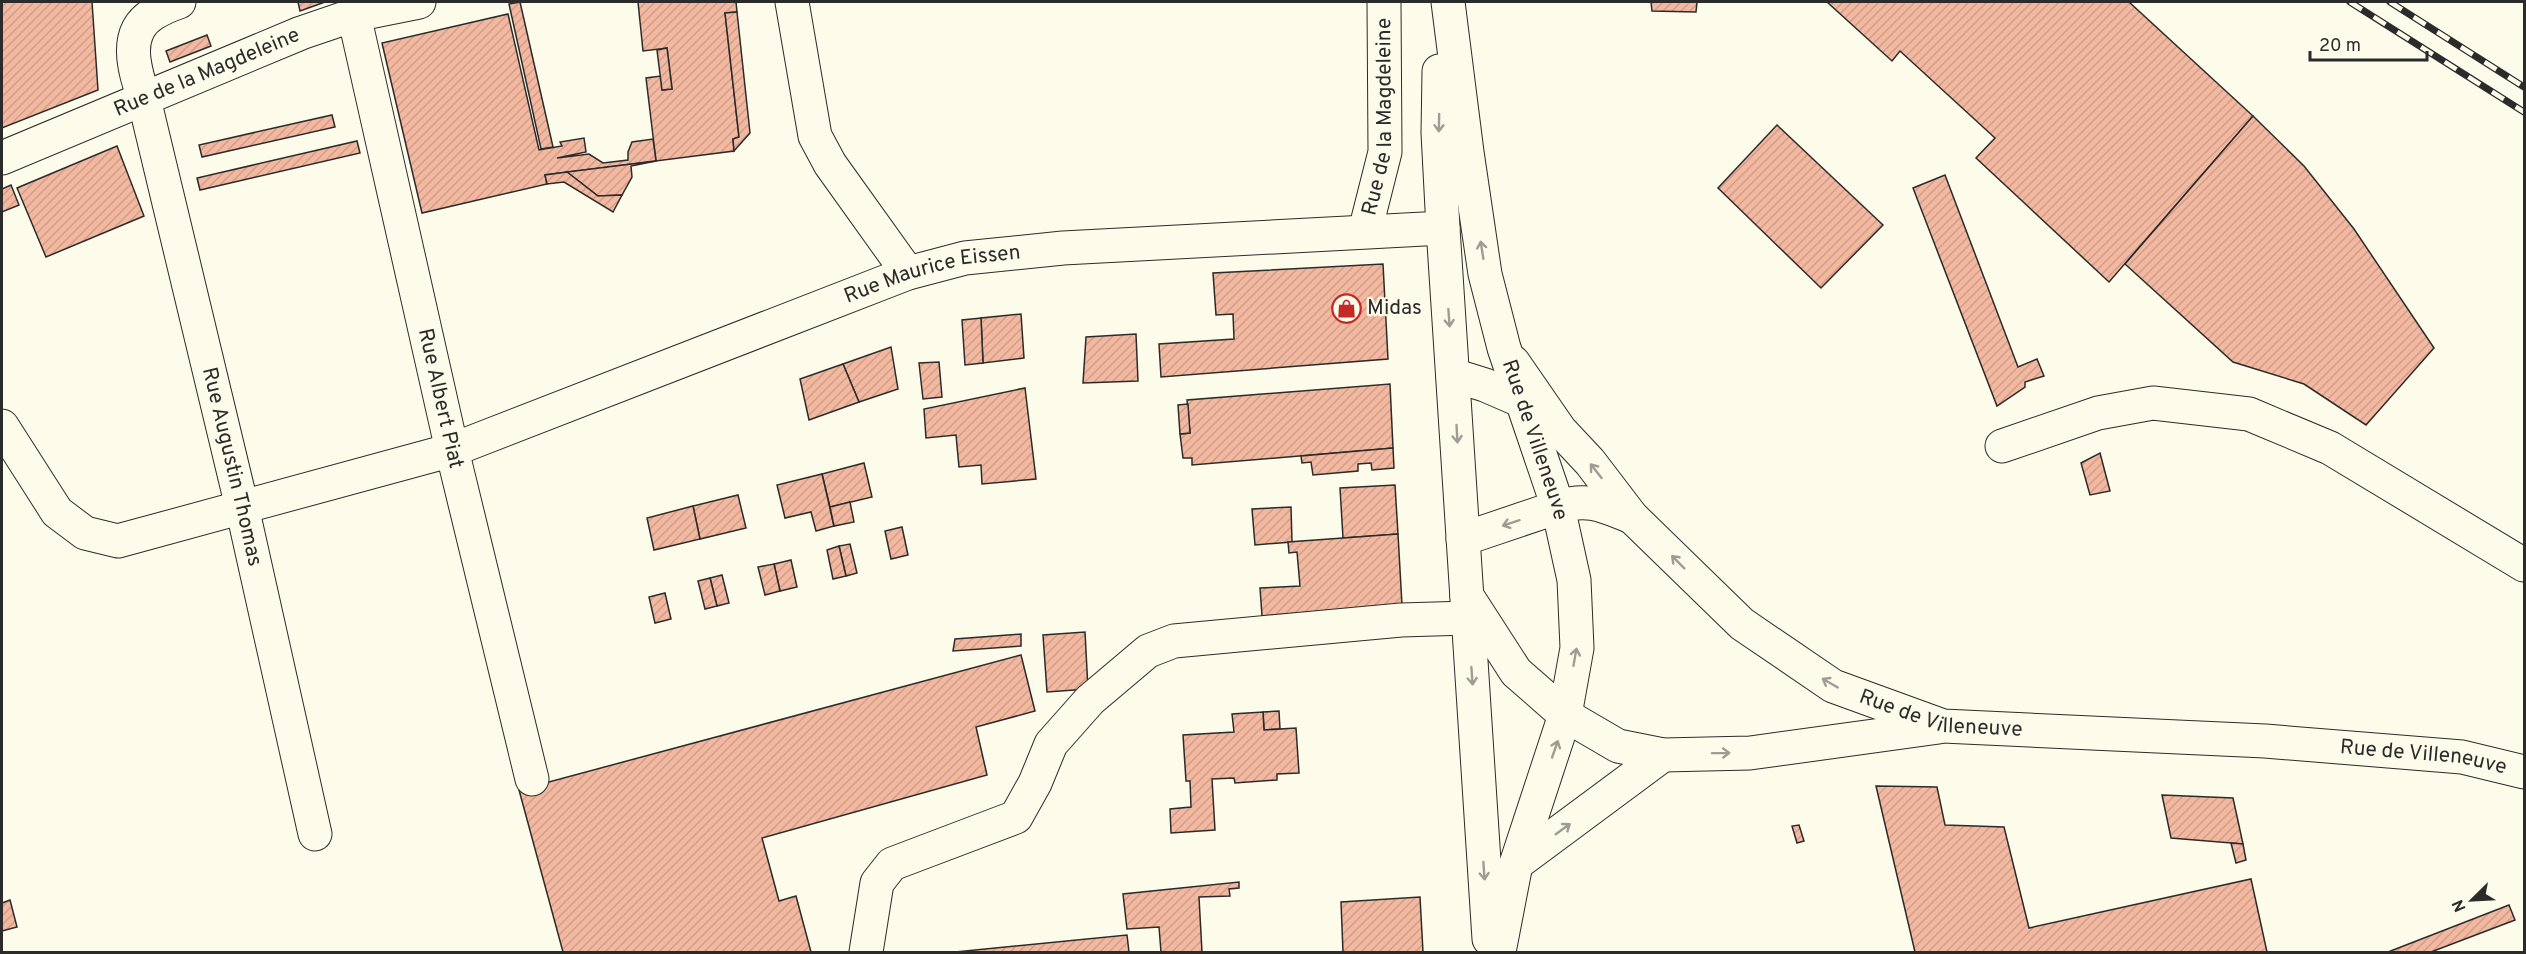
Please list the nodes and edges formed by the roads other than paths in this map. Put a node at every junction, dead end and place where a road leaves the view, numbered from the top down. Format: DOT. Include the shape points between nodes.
graph roads {
  1 [pos="179,2"];
  2 [pos="418,2"];
  3 [pos="792,2"];
  4 [pos="1384,2"];
  5 [pos="1440,2"];
  6 [pos="1448,2"];
  7 [pos="354,15"];
  8 [pos="144,99"];
  9 [pos="2,158"];
  10 [pos="1443,228"];
  11 [pos="1365,231"];
  12 [pos="908,273"];
  13 [pos="1504,348"];
  14 [pos="1453,375"];
  15 [pos="1522,401"];
  16 [pos="2,426"];
  17 [pos="2002,446"];
  18 [pos="452,450"];
  19 [pos="242,507"];
  20 [pos="1558,507"];
  21 [pos="1632,516"];
  22 [pos="1463,539"];
  23 [pos="2524,565"];
  24 [pos="1467,606"];
  25 [pos="1565,715"];
  26 [pos="1943,726"];
  27 [pos="1663,755"];
  28 [pos="2524,772"];
  29 [pos="532,779"];
  30 [pos="315,834"];
  31 [pos="1516,864"];
  32 [pos="866,952"];
  33 [pos="1490,952"];
  34 [pos="1499,952"];
  1 -- 8 [label="street, Rue Augustin Thomas" via="151,15 135,34 133,67"];
  2 -- 7 [label="street, Rue de la Magdeleine"];
  3 -- 12 [label="street" via="815,136 830,164"];
  4 -- 11 [label="street, Rue de la Magdeleine" via="1385,152"];
  5 -- 10 [label="street, one-way" via="1438,133"];
  13 -- 6 [label="street, Rue de Villeneuve, one-way" via="1484,263"];
  7 -- 8 [label="street, Rue de la Magdeleine"];
  7 -- 18 [label="street, Rue Albert Piat"];
  8 -- 9 [label="street, Rue de la Magdeleine"];
  8 -- 19 [label="street, Rue Augustin Thomas"];
  10 -- 11 [label="street, Rue Maurice Eissen"];
  10 -- 14 [label="street, one-way"];
  11 -- 12 [label="street, Rue Maurice Eissen" via="1063,248 965,258"];
  12 -- 18 [label="street, Rue Maurice Eissen"];
  13 -- 15 [label="street, Rue de Villeneuve"];
  21 -- 13 [label="street, Rue de Villeneuve, one-way" via="1560,430"];
  14 -- 15 [label="street"];
  14 -- 22 [label="street, one-way"];
  15 -- 20 [label="street, Rue de Villeneuve"];
  16 -- 19 [label="street, Rue Maurice Eissen" via="57,512 85,533 118,541"];
  17 -- 23 [label="street" via="2097,412 2153,403 2249,414 2330,448"];
  18 -- 19 [label="street, Rue Maurice Eissen"];
  18 -- 29 [label="street, Rue Albert Piat"];
  19 -- 30 [label="street, Rue Augustin Thomas"];
  20 -- 21 [label="street" via="1592,502"];
  20 -- 22 [label="street, one-way"];
  25 -- 20 [label="street, Rue de Villeneuve, one-way" via="1577,648 1574,579"];
  26 -- 21 [label="street, Rue de Villeneuve, one-way" via="1833,686 1769,643 1742,624"];
  22 -- 24 [label="street"];
  24 -- 25 [label="street" via="1516,672"];
  24 -- 32 [label="street" via="1401,620 1174,641 1148,651 1090,700 1051,744 1016,817 892,864 877,883"];
  24 -- 33 [label="street, one-way"];
  25 -- 27 [label="street" via="1618,746"];
  31 -- 25 [label="street, Rue de Villeneuve, one-way"];
  27 -- 26 [label="street, one-way" via="1750,753"];
  26 -- 28 [label="street, Rue de Villeneuve" via="2462,757"];
  31 -- 27 [label="street, one-way"];
  31 -- 34 [label="street, Rue de Villeneuve"];
}
